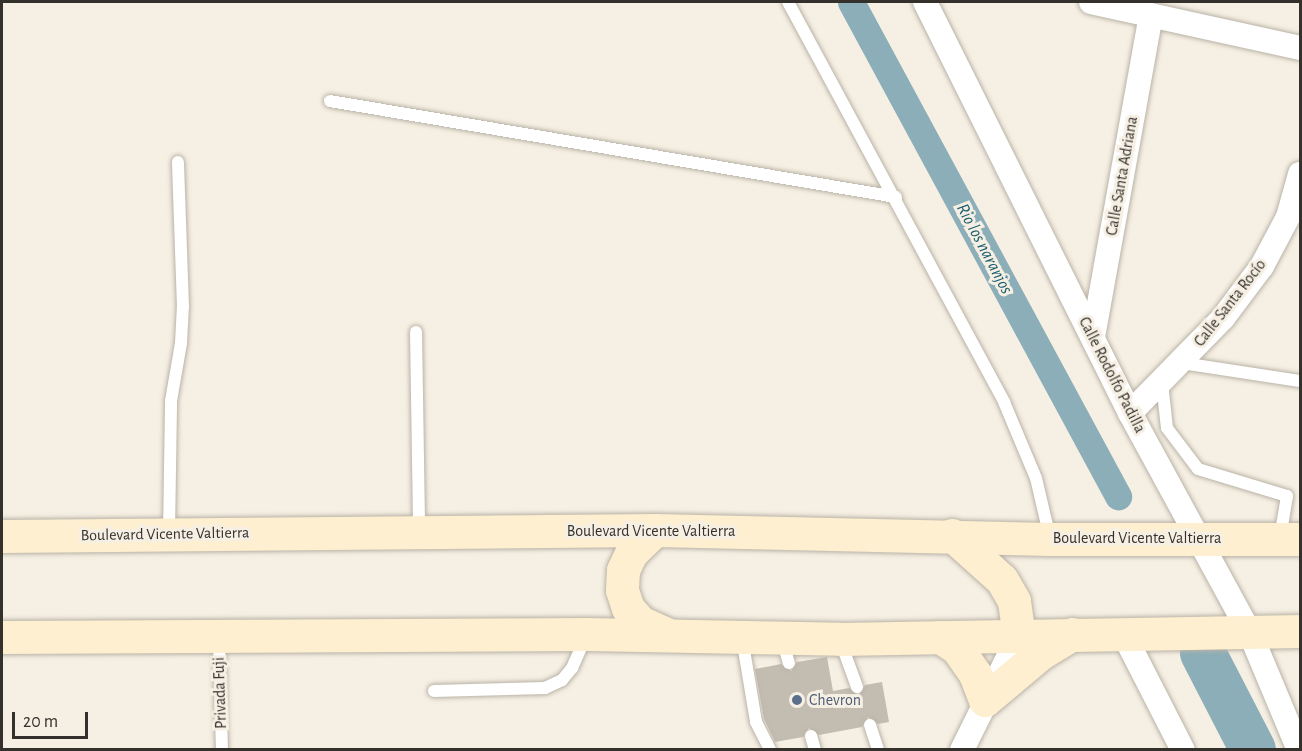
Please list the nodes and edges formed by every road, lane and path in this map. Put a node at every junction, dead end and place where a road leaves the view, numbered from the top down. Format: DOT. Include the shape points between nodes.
graph roads {
  1 [pos="788,2"];
  2 [pos="925,2"];
  3 [pos="1091,2"];
  4 [pos="1151,15"];
  5 [pos="1300,48"];
  6 [pos="330,101"];
  7 [pos="178,162"];
  8 [pos="1300,174"];
  9 [pos="896,197"];
  10 [pos="416,332"];
  11 [pos="1093,337"];
  12 [pos="1182,363"];
  13 [pos="1300,381"];
  14 [pos="1162,383"];
  15 [pos="1130,413"];
  16 [pos="419,530"];
  17 [pos="655,530"];
  18 [pos="169,534"];
  19 [pos="952,535"];
  20 [pos="2,536"];
  21 [pos="1198,537"];
  22 [pos="1050,539"];
  23 [pos="1290,539"];
  24 [pos="1300,631"];
  25 [pos="1123,633"];
  26 [pos="1250,633"];
  27 [pos="587,634"];
  28 [pos="1073,634"];
  29 [pos="676,635"];
  30 [pos="1019,635"];
  31 [pos="940,636"];
  32 [pos="2,637"];
  33 [pos="219,637"];
  34 [pos="742,637"];
  35 [pos="840,639"];
  36 [pos="857,687"];
  37 [pos="434,691"];
  38 [pos="985,700"];
  39 [pos="870,725"];
  40 [pos="811,736"];
  41 [pos="222,750"];
  42 [pos="770,750"];
  43 [pos="815,750"];
  44 [pos="878,750"];
  45 [pos="962,750"];
  46 [pos="1184,750"];
  47 [pos="1299,750"];
  1 -- 9 [label="lane"];
  2 -- 11 [label="street, Calle Rodolfo Padilla"];
  3 -- 4 [label="street"];
  4 -- 5 [label="street"];
  4 -- 11 [label="street, Calle Santa Adriana"];
  6 -- 9 [label="lane"];
  7 -- 18 [label="lane" via="183,307 171,401"];
  8 -- 12 [label="street, Calle Santa Rocío" via="1288,217 1262,266"];
  9 -- 22 [label="lane" via="1004,402 1036,478"];
  10 -- 16 [label="lane"];
  11 -- 15 [label="street, Calle Rodolfo Padilla"];
  12 -- 13 [label="lane"];
  12 -- 14 [label="street, Calle Santa Rocío"];
  14 -- 15 [label="street, Calle Santa Rocío"];
  14 -- 23 [label="lane" via="1167,428 1198,469 1287,496"];
  15 -- 21 [label="street, Calle Rodolfo Padilla"];
  16 -- 17 [label="main road, Boulevard Vicente Valtierra"];
  16 -- 18 [label="main road, Boulevard Vicente Valtierra"];
  17 -- 19 [label="main road, Boulevard Vicente Valtierra"];
  17 -- 29 [label="main road" via="631,553 623,570 622,590 628,608 640,622"];
  18 -- 20 [label="main road, Boulevard Vicente Valtierra"];
  19 -- 22 [label="main road, Boulevard Vicente Valtierra"];
  19 -- 30 [label="main road" via="1002,580 1014,602"];
  21 -- 22 [label="main road, Boulevard Vicente Valtierra"];
  21 -- 23 [label="main road, Boulevard Vicente Valtierra"];
  21 -- 26 [label="street, Calle Rodolfo Padilla"];
  24 -- 26 [label="main road"];
  25 -- 26 [label="main road"];
  25 -- 28 [label="main road"];
  25 -- 46 [label="street"];
  26 -- 47 [label="street, Calle Rodolfo Padilla"];
  27 -- 29 [label="main road"];
  27 -- 33 [label="main road"];
  27 -- 37 [label="lane" via="572,668 562,680 545,688"];
  28 -- 30 [label="main road"];
  28 -- 38 [label="main road" via="1041,653"];
  29 -- 34 [label="main road"];
  30 -- 31 [label="main road"];
  30 -- 38 [label="street"];
  31 -- 35 [label="main road"];
  31 -- 38 [label="main road" via="957,648 975,674"];
  32 -- 33 [label="main road"];
  33 -- 41 [label="lane, Privada Fuji"];
  34 -- 35 [label="main road" via="786,650"];
  34 -- 42 [label="lane" via="756,722"];
  35 -- 36 [label="lane"];
  38 -- 45 [label="street"];
  39 -- 44 [label="lane"];
  40 -- 43 [label="lane"];
}
